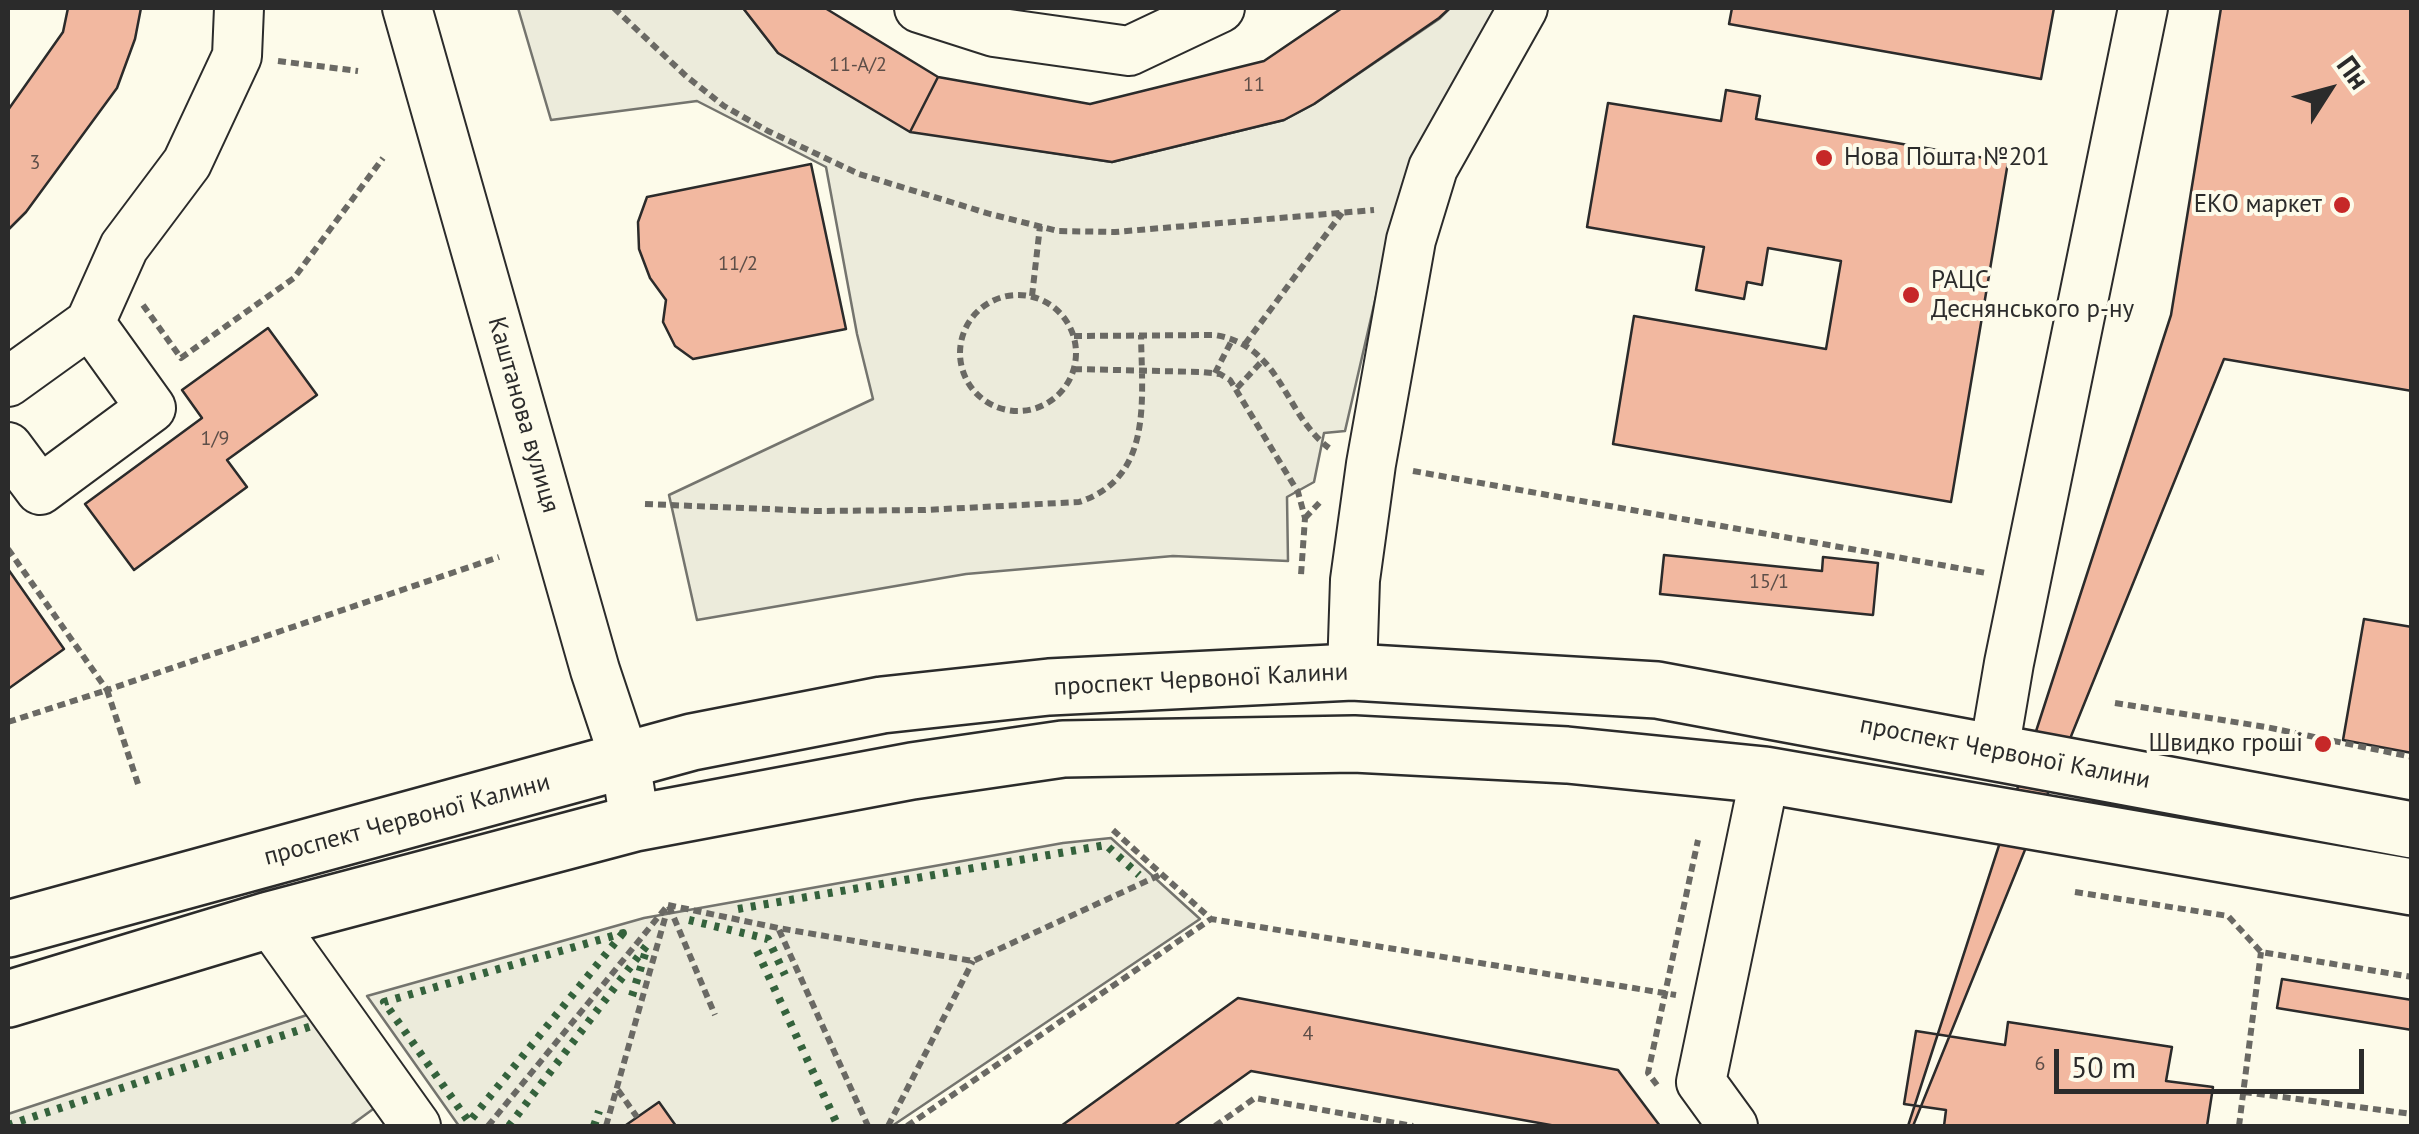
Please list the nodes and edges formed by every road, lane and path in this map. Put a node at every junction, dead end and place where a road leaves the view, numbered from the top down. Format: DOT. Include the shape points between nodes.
graph roads {
  1 [pos="239,8"];
  2 [pos="408,8"];
  3 [pos="617,8"];
  4 [pos="919,8"];
  5 [pos="1220,8"];
  6 [pos="1523,8"];
  7 [pos="2143,8"];
  8 [pos="237,56"];
  9 [pos="358,71"];
  10 [pos="384,158"];
  11 [pos="1374,210"];
  12 [pos="1342,213"];
  13 [pos="1040,226"];
  14 [pos="115,267"];
  15 [pos="1032,296"];
  16 [pos="90,323"];
  17 [pos="1142,335"];
  18 [pos="1074,336"];
  19 [pos="1233,338"];
  20 [pos="1245,344"];
  21 [pos="1263,360"];
  22 [pos="1074,369"];
  23 [pos="1142,371"];
  24 [pos="1215,374"];
  25 [pos="8,382"];
  26 [pos="1237,388"];
  27 [pos="8,447"];
  28 [pos="1371,464"];
  29 [pos="645,504"];
  30 [pos="8,548"];
  31 [pos="498,556"];
  32 [pos="1986,572"];
  33 [pos="1301,576"];
  34 [pos="1352,672"];
  35 [pos="108,690"];
  36 [pos="2115,702"];
  37 [pos="8,722"];
  38 [pos="1994,751"];
  39 [pos="2412,757"];
  40 [pos="625,760"];
  41 [pos="1765,775"];
  42 [pos="138,787"];
  43 [pos="635,823"];
  44 [pos="1113,830"];
  45 [pos="2412,830"];
  46 [pos="1162,874"];
  47 [pos="2412,887"];
  48 [pos="2074,892"];
  49 [pos="668,905"];
  50 [pos="1211,918"];
  51 [pos="269,920"];
  52 [pos="778,928"];
  53 [pos="8,929"];
  54 [pos="2261,952"];
  55 [pos="973,960"];
  56 [pos="2412,977"];
  57 [pos="8,998"];
  58 [pos="1718,1002"];
  59 [pos="715,1015"];
  60 [pos="618,1089"];
  61 [pos="2244,1092"];
  62 [pos="2412,1114"];
  63 [pos="637,1117"];
  64 [pos="416,1126"];
  65 [pos="488,1126"];
  66 [pos="606,1126"];
  67 [pos="868,1126"];
  68 [pos="888,1126"];
  69 [pos="907,1126"];
  70 [pos="1215,1126"];
  71 [pos="1413,1126"];
  72 [pos="1733,1126"];
  73 [pos="2240,1126"];
  1 -- 8 [label="street"];
  2 -- 40 [label="street, Каштанова вулиця"];
  3 -- 13 [label="path" via="724,106 806,151 895,186"];
  4 -- 5 [label="street" via="994,32 1129,51"];
  6 -- 28 [label="street" via="1434,168 1411,240"];
  7 -- 38 [label="street"];
  8 -- 9 [label="path"];
  8 -- 14 [label="street" via="187,163"];
  10 -- 14 [label="path" via="294,278 180,358"];
  11 -- 12 [label="path"];
  12 -- 13 [label="path" via="1115,232"];
  12 -- 20 [label="path"];
  13 -- 15 [label="path"];
  14 -- 16 [label="street"];
  15 -- 18 [label="path" via="1063,316"];
  15 -- 22 [label="path" via="992,300 965,327 961,366 968,384 998,408 1017,412 1052,400"];
  16 -- 25 [label="street"];
  16 -- 27 [label="street" via="150,408 40,490"];
  17 -- 18 [label="path"];
  17 -- 19 [label="path"];
  17 -- 23 [label="path"];
  18 -- 22 [label="path"];
  19 -- 20 [label="path"];
  19 -- 24 [label="path"];
  20 -- 21 [label="path"];
  21 -- 26 [label="path"];
  21 -- 28 [label="path" via="1318,440 1339,456"];
  22 -- 23 [label="path"];
  23 -- 24 [label="path"];
  23 -- 29 [label="path" via="1134,452 1098,496 1078,502 888,510"];
  24 -- 26 [label="path"];
  26 -- 33 [label="path" via="1298,492 1305,518"];
  28 -- 32 [label="path"];
  28 -- 34 [label="street"];
  30 -- 35 [label="path"];
  31 -- 35 [label="path"];
  34 -- 38 [label="main road, проспект Червоної Калини" via="1656,690"];
  34 -- 40 [label="main road, проспект Червоної Калини" via="1049,687 882,705"];
  35 -- 37 [label="path"];
  35 -- 42 [label="path"];
  36 -- 39 [label="path"];
  38 -- 45 [label="main road, проспект Червоної Калини"];
  40 -- 43 [label="street, Каштанова вулиця"];
  40 -- 53 [label="main road, проспект Червоної Калини"];
  41 -- 43 [label="main road" via="1567,755 1354,744 1062,748"];
  41 -- 47 [label="main road"];
  41 -- 58 [label="street"];
  43 -- 51 [label="main road"];
  44 -- 46 [label="path"];
  46 -- 50 [label="path"];
  46 -- 55 [label="path"];
  48 -- 54 [label="path" via="2228,916"];
  49 -- 52 [label="path"];
  49 -- 59 [label="path"];
  49 -- 60 [label="path"];
  49 -- 65 [label="path"];
  50 -- 58 [label="path"];
  50 -- 69 [label="path"];
  51 -- 57 [label="main road"];
  51 -- 64 [label="street"];
  52 -- 55 [label="path"];
  52 -- 67 [label="path"];
  54 -- 56 [label="path"];
  54 -- 61 [label="path"];
  55 -- 68 [label="path"];
  58 -- 72 [label="street" via="1702,1082"];
  60 -- 63 [label="path"];
  60 -- 66 [label="path"];
  61 -- 62 [label="path"];
  61 -- 73 [label="path"];
  70 -- 71 [label="path" via="1255,1098"];
}
